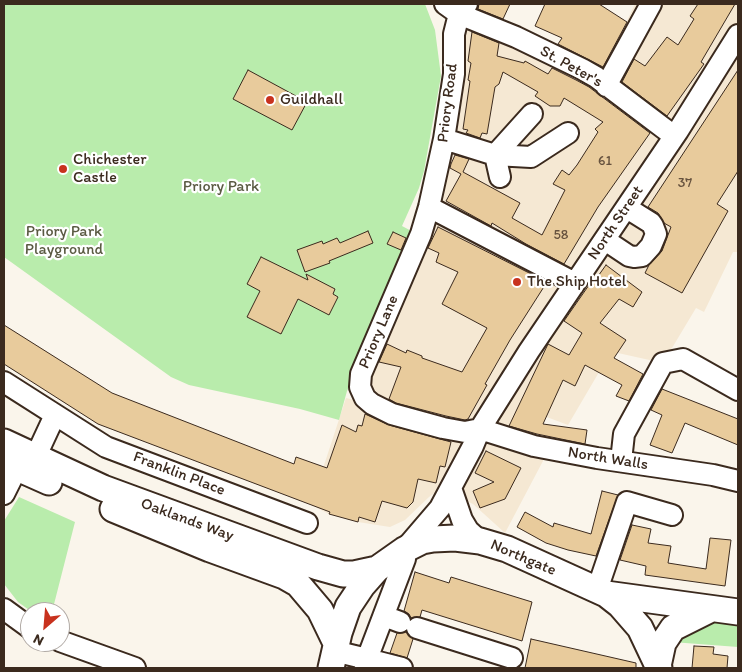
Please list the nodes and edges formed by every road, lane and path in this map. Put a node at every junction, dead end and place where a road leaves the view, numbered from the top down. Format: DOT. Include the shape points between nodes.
graph roads {
  1 [pos="651,4"];
  2 [pos="457,7"];
  3 [pos="738,35"];
  4 [pos="606,86"];
  5 [pos="532,114"];
  6 [pos="568,134"];
  7 [pos="674,136"];
  8 [pos="444,139"];
  9 [pos="495,155"];
  10 [pos="500,177"];
  11 [pos="429,208"];
  12 [pos="627,208"];
  13 [pos="605,240"];
  14 [pos="576,283"];
  15 [pos="4,382"];
  16 [pos="738,390"];
  17 [pos="55,415"];
  18 [pos="480,429"];
  19 [pos="4,442"];
  20 [pos="621,461"];
  21 [pos="18,463"];
  22 [pos="738,481"];
  23 [pos="451,488"];
  24 [pos="4,494"];
  25 [pos="672,515"];
  26 [pos="307,523"];
  27 [pos="480,541"];
  28 [pos="404,550"];
  29 [pos="377,570"];
  30 [pos="601,592"];
  31 [pos="4,609"];
  32 [pos="711,609"];
  33 [pos="738,612"];
  34 [pos="20,621"];
  35 [pos="400,622"];
  36 [pos="70,645"];
  37 [pos="334,654"];
  38 [pos="512,658"];
  39 [pos="366,664"];
  40 [pos="658,667"];
  41 [pos="135,668"];
  42 [pos="402,668"];
  1 -- 4 [label="street"];
  2 -- 4 [label="street, St. Peter's" via="582,69"];
  2 -- 8 [label="street, Priory Road" via="454,74"];
  3 -- 7 [label="street, North Street"];
  4 -- 7 [label="street, St. Peter's"];
  5 -- 9 [label="street"];
  6 -- 9 [label="street" via="531,157"];
  7 -- 12 [label="street, North Street"];
  8 -- 9 [label="street"];
  8 -- 11 [label="street, Priory Road"];
  9 -- 10 [label="street"];
  11 -- 14 [label="street"];
  11 -- 18 [label="street, Priory Lane" via="361,374 360,387 372,404 392,414 465,432"];
  12 -- 13 [label="street, North Street"];
  12 -- 13 [label="street" via="653,226 656,234 650,246 642,256 634,257"];
  13 -- 14 [label="street, North Street"];
  14 -- 18 [label="street, North Street"];
  15 -- 17 [label="street, Franklin Place"];
  16 -- 20 [label="street" via="683,359 663,363 624,434"];
  17 -- 21 [label="street"];
  17 -- 26 [label="street, Franklin Place" via="106,447"];
  18 -- 20 [label="street, North Walls" via="534,446"];
  18 -- 23 [label="street, North Street"];
  19 -- 21 [label="main road, Oaklands Way"];
  20 -- 22 [label="street, North Walls"];
  21 -- 24 [label="street"];
  21 -- 29 [label="main road, Oaklands Way" via="102,488 318,567 343,574"];
  21 -- 37 [label="main road, Oaklands Way" via="157,528 298,584 320,610"];
  23 -- 27 [label="street" via="462,520"];
  23 -- 28 [label="street, North Street" via="436,513"];
  25 -- 30 [label="street" via="627,502"];
  27 -- 28 [label="main road, Northgate" via="433,538"];
  27 -- 30 [label="main road, Northgate" via="507,549"];
  28 -- 29 [label="main road, Northgate"];
  28 -- 35 [label="street"];
  29 -- 37 [label="main road, Northgate" via="349,606"];
  30 -- 32 [label="main road"];
  30 -- 40 [label="main road, Northgate" via="620,606 640,628"];
  31 -- 34 [label="street"];
  32 -- 33 [label="main road"];
  32 -- 40 [label="main road" via="673,628 664,644"];
  35 -- 38 [label="street"];
  35 -- 39 [label="street"];
  36 -- 41 [label="street"];
  37 -- 39 [label="street"];
  39 -- 42 [label="street"];
}
